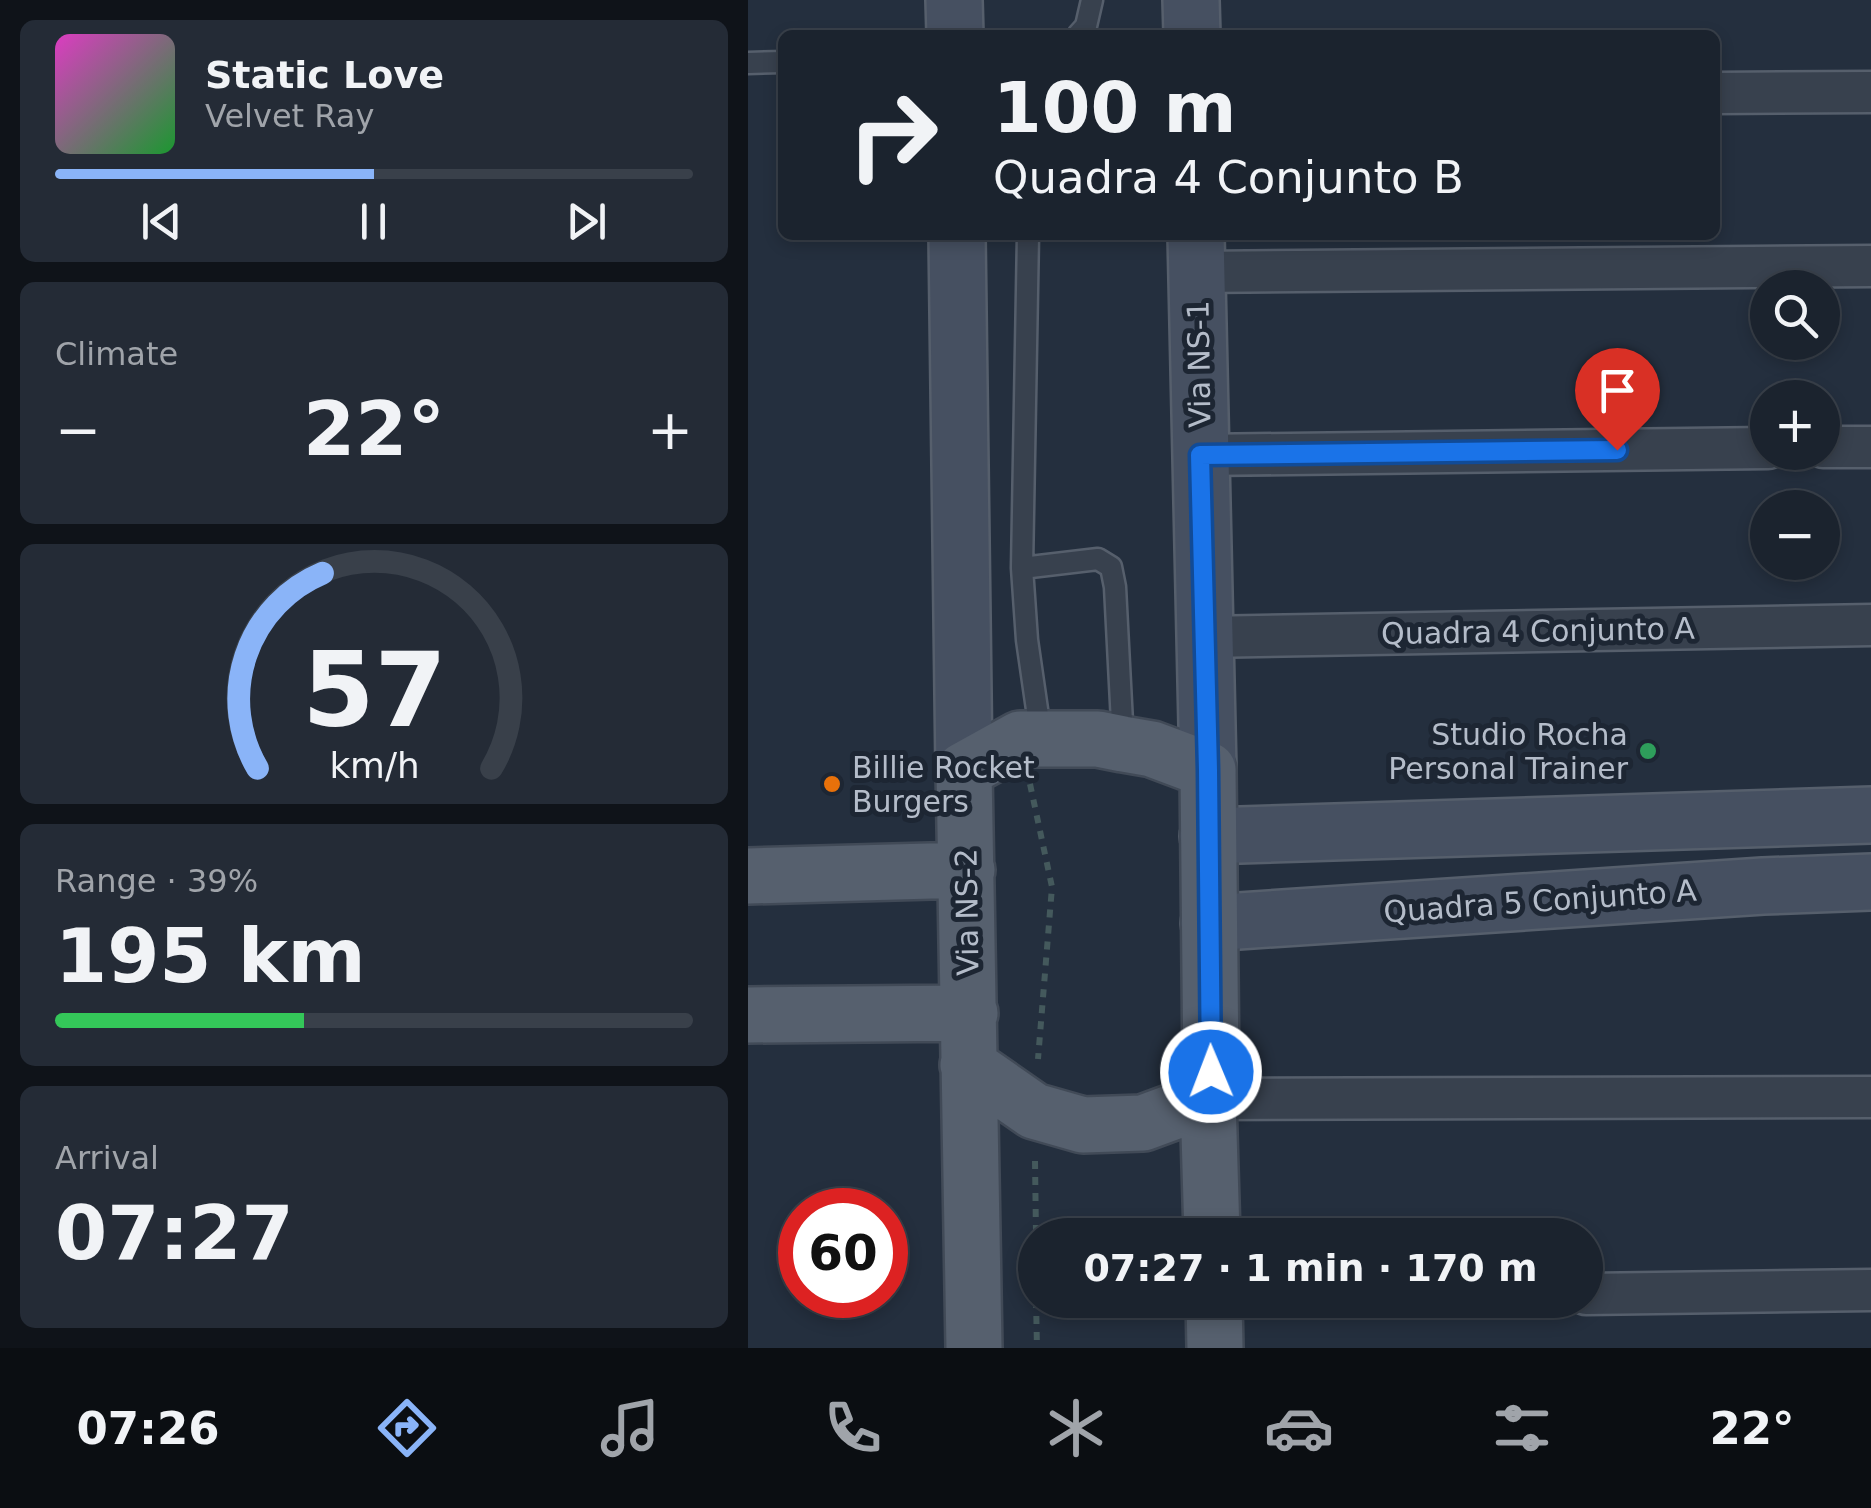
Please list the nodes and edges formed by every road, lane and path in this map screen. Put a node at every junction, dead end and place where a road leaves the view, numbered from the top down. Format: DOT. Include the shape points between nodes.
graph roads {
  1 [pos="954,0"];
  2 [pos="1092,0"];
  3 [pos="1191,0"];
  4 [pos="955,30"];
  5 [pos="1082,30"];
  6 [pos="1192,30"];
  7 [pos="778,62"];
  8 [pos="748,63"];
  9 [pos="1872,92"];
  10 [pos="1720,93"];
  11 [pos="957,240"];
  12 [pos="1028,240"];
  13 [pos="1197,253"];
  14 [pos="1872,266"];
  15 [pos="1872,446"];
  16 [pos="1840,447"];
  17 [pos="1750,448"];
  18 [pos="1200,455"];
  19 [pos="1022,568"];
  20 [pos="1872,625"];
  21 [pos="1205,637"];
  22 [pos="1041,739"];
  23 [pos="1123,744"];
  24 [pos="964,770"];
  25 [pos="1208,770"];
  26 [pos="1872,815"];
  27 [pos="1756,817"];
  28 [pos="1208,836"];
  29 [pos="967,870"];
  30 [pos="748,876"];
  31 [pos="1872,882"];
  32 [pos="1763,886"];
  33 [pos="1209,923"];
  34 [pos="748,1014"];
  35 [pos="969,1039"];
  36 [pos="1872,1096"];
  37 [pos="1208,1099"];
  38 [pos="1212,1218"];
  39 [pos="1872,1290"];
  40 [pos="1603,1294"];
  41 [pos="1036,1318"];
  42 [pos="1214,1318"];
  43 [pos="974,1348"];
  44 [pos="1037,1348"];
  45 [pos="1215,1348"];
  1 -- 4 [label="street"];
  2 -- 5 [label="lane"];
  3 -- 6 [label="street"];
  7 -- 8 [label="lane"];
  9 -- 10 [label="street"];
  11 -- 24 [label="street, Via NS-2"];
  12 -- 19 [label="lane"];
  13 -- 14 [label="street"];
  13 -- 18 [label="street, Via NS-1"];
  15 -- 16 [label="street"];
  17 -- 18 [label="street"];
  18 -- 21 [label="street, Via NS-1"];
  19 -- 22 [label="lane"];
  19 -- 23 [label="lane" via="1098,559 1111,567"];
  20 -- 21 [label="street, Quadra 4 Conjunto A"];
  21 -- 25 [label="street, Via NS-1"];
  22 -- 23 [label="main road"];
  22 -- 24 [label="main road" via="1020,739"];
  23 -- 25 [label="main road"];
  24 -- 29 [label="main road, Via NS-2"];
  25 -- 28 [label="main road, Via NS-1"];
  26 -- 27 [label="street"];
  27 -- 28 [label="street"];
  27 -- 32 [label="street" via="1777,835 1784,854"];
  28 -- 33 [label="main road, Via NS-1"];
  29 -- 30 [label="main road"];
  29 -- 35 [label="main road, Via NS-2"];
  31 -- 32 [label="street, Quadra 5 Conjunto A"];
  32 -- 33 [label="street, Quadra 5 Conjunto A"];
  33 -- 37 [label="main road, Via NS-1"];
  34 -- 35 [label="main road"];
  35 -- 37 [label="main road" via="1034,1111 1083,1125 1143,1123"];
  35 -- 43 [label="main road, Via NS-2"];
  36 -- 37 [label="street"];
  37 -- 38 [label="main road, Via NS-1"];
  39 -- 40 [label="street"];
  41 -- 44 [label="path"];
  42 -- 45 [label="main road"];
}
